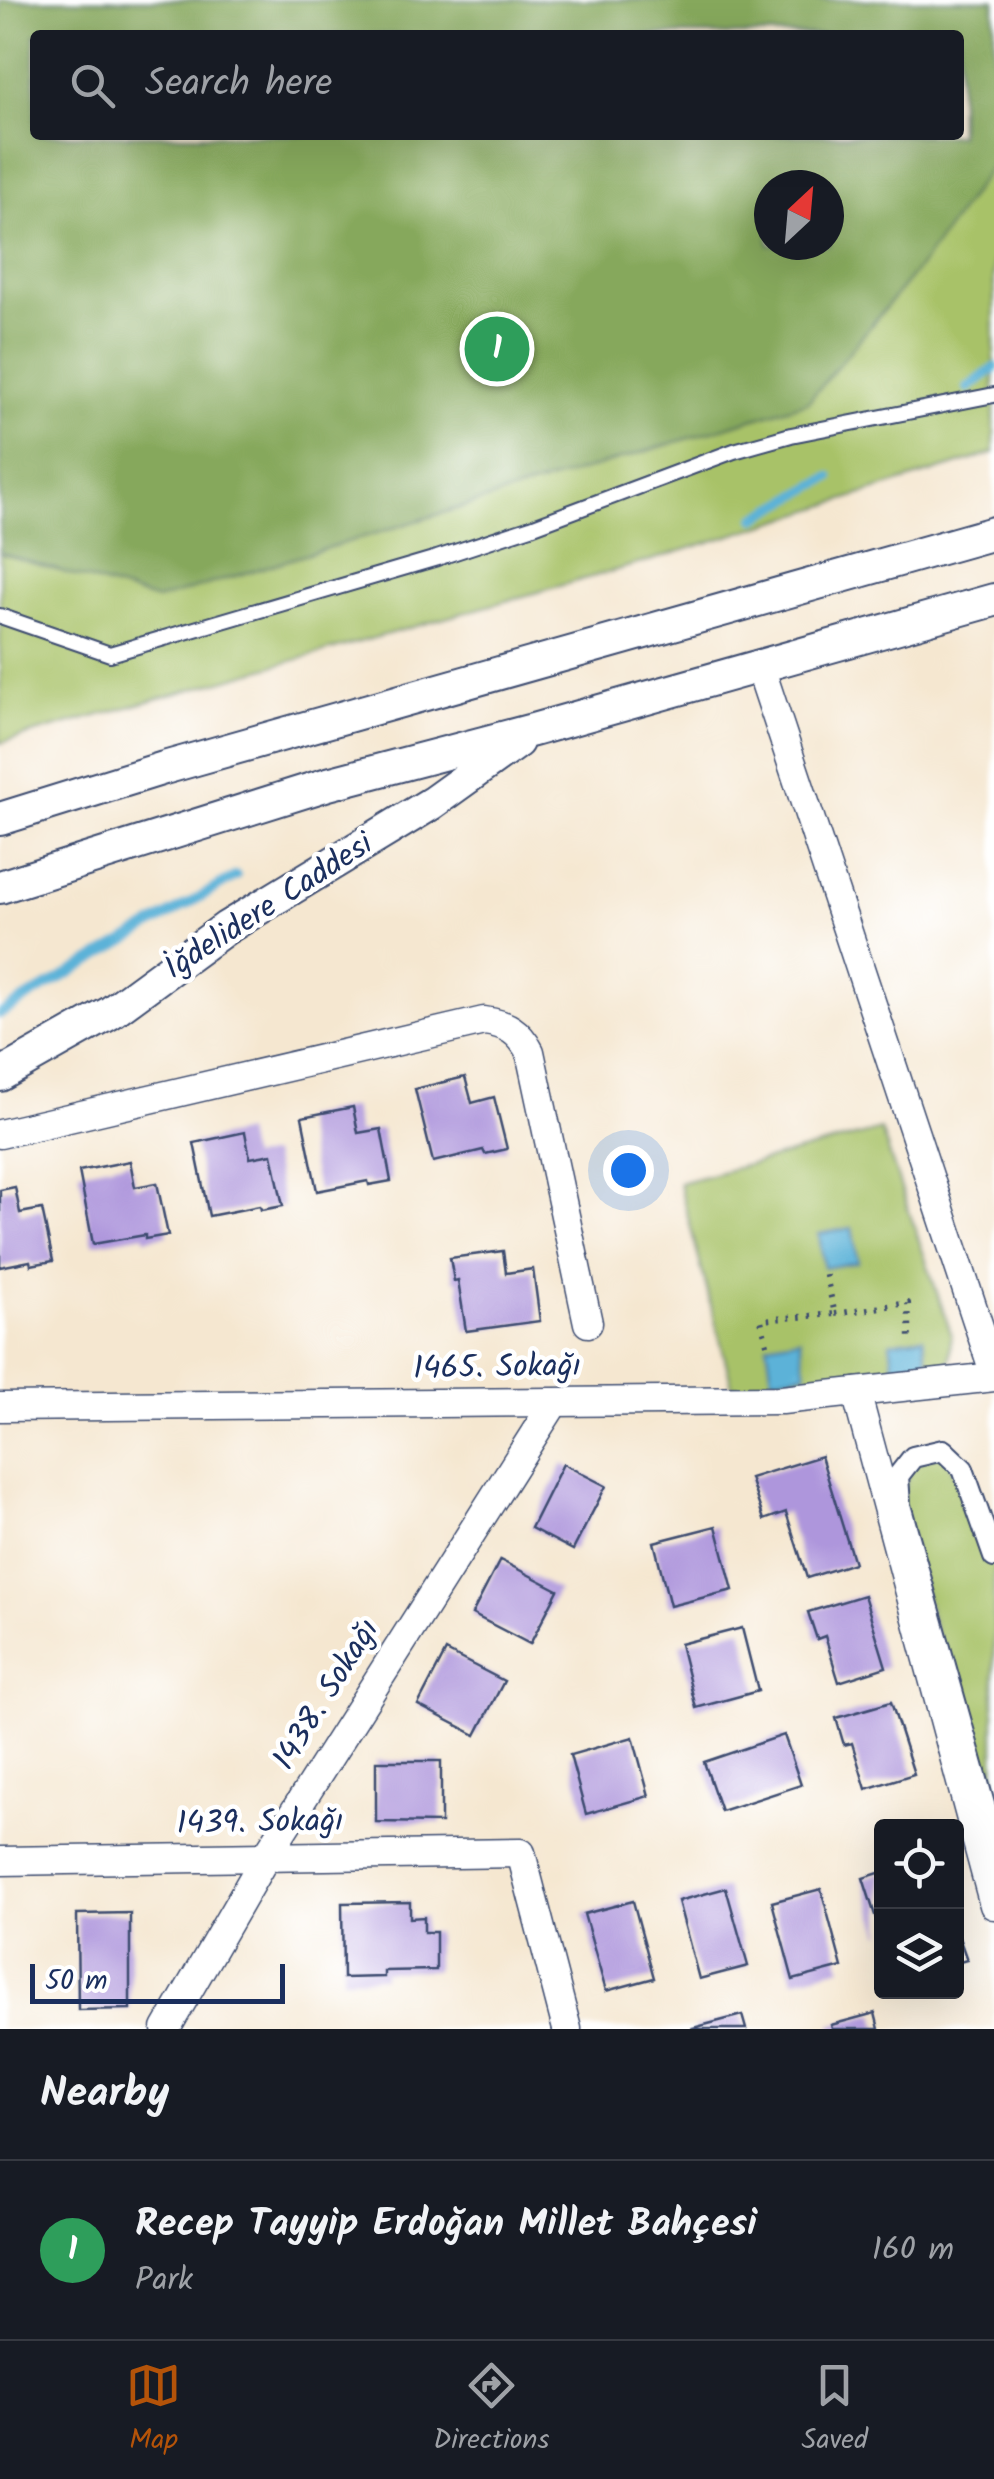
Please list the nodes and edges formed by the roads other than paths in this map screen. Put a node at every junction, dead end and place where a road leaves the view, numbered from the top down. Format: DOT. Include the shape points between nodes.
graph roads {
  1 [pos="994,395"];
  2 [pos="994,533"];
  3 [pos="994,600"];
  4 [pos="0,616"];
  5 [pos="759,664"];
  6 [pos="533,730"];
  7 [pos="0,819"];
  8 [pos="0,888"];
  9 [pos="0,1074"];
  10 [pos="0,1134"];
  11 [pos="588,1323"];
  12 [pos="994,1374"];
  13 [pos="856,1392"];
  14 [pos="554,1403"];
  15 [pos="0,1407"];
  16 [pos="994,1557"];
  17 [pos="994,1840"];
  18 [pos="265,1858"];
  19 [pos="0,1861"];
  20 [pos="994,1905"];
  21 [pos="166,2029"];
  22 [pos="567,2029"];
  1 -- 4 [label="lane" via="734,451 456,552 110,654"];
  2 -- 7 [label="street"];
  3 -- 5 [label="street"];
  5 -- 6 [label="street"];
  5 -- 12 [label="street"];
  6 -- 8 [label="street" via="328,784"];
  6 -- 9 [label="street, İğdelidere Caddesi" via="432,803 226,928 110,1014"];
  10 -- 11 [label="street" via="484,1021 501,1023 520,1034 530,1052"];
  12 -- 13 [label="street, 1465. Sokağı"];
  13 -- 14 [label="street, 1465. Sokağı" via="782,1400"];
  13 -- 20 [label="street"];
  14 -- 15 [label="street, 1465. Sokağı"];
  14 -- 18 [label="street, 1438. Sokağı"];
  16 -- 17 [label="street" via="963,1469 943,1450 914,1457 898,1476 900,1505"];
  18 -- 19 [label="street, 1439. Sokağı"];
  18 -- 21 [label="street, 1438. Sokağı"];
  18 -- 22 [label="street, 1439. Sokağı" via="521,1853"];
}
